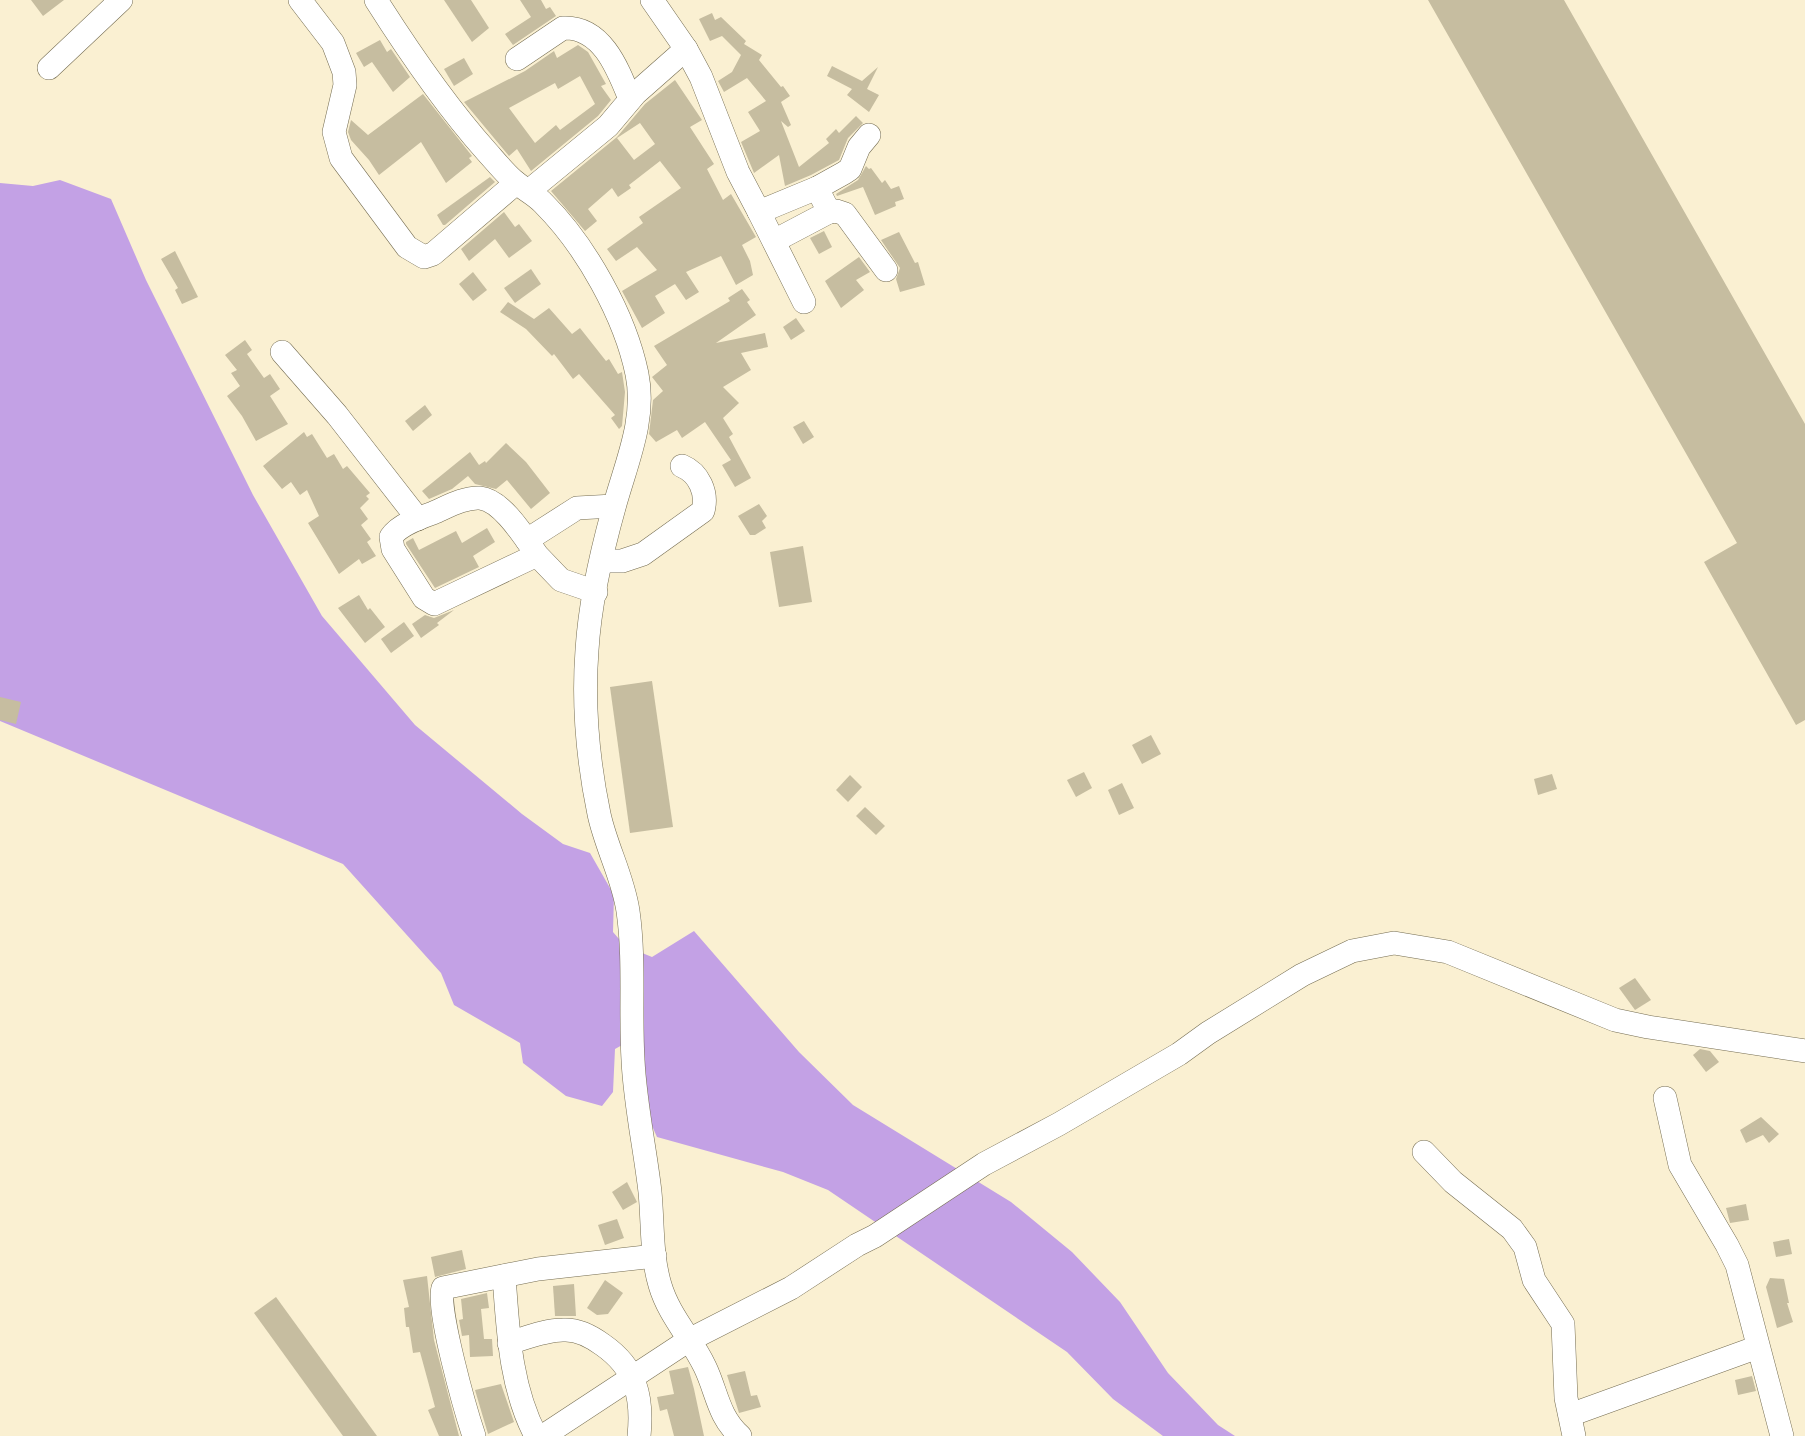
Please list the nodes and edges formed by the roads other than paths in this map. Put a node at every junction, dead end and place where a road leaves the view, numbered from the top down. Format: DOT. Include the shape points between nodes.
graph roads {
  1 [pos="121,0"];
  2 [pos="300,0"];
  3 [pos="376,0"];
  4 [pos="652,0"];
  5 [pos="686,49"];
  6 [pos="517,59"];
  7 [pos="49,68"];
  8 [pos="630,99"];
  9 [pos="869,135"];
  10 [pos="523,187"];
  11 [pos="817,188"];
  12 [pos="790,198"];
  13 [pos="759,212"];
  14 [pos="829,212"];
  15 [pos="804,225"];
  16 [pos="774,241"];
  17 [pos="886,270"];
  18 [pos="804,302"];
  19 [pos="282,352"];
  20 [pos="682,466"];
  21 [pos="614,506"];
  22 [pos="418,519"];
  23 [pos="532,547"];
  24 [pos="602,561"];
  25 [pos="596,592"];
  26 [pos="1805,1051"];
  27 [pos="1665,1098"];
  28 [pos="1424,1152"];
  29 [pos="654,1256"];
  30 [pos="504,1276"];
  31 [pos="689,1340"];
  32 [pos="509,1343"];
  33 [pos="1758,1347"];
  34 [pos="632,1376"];
  35 [pos="1572,1426"];
  36 [pos="730,1433"];
  37 [pos="474,1436"];
  38 [pos="536,1436"];
  39 [pos="543,1436"];
  40 [pos="639,1436"];
  41 [pos="1782,1436"];
  1 -- 7 [label="street"];
  2 -- 10 [label="street" via="333,43 344,72 334,132 341,158 407,247 424,257 433,254"];
  3 -- 10 [label="street" via="465,127"];
  4 -- 5 [label="street"];
  5 -- 8 [label="street"];
  5 -- 13 [label="street"];
  6 -- 8 [label="street" via="563,28 581,30 612,57"];
  8 -- 10 [label="street" via="608,126"];
  9 -- 11 [label="street" via="850,169"];
  10 -- 21 [label="street" via="566,228 590,263 611,303 637,373 635,440"];
  11 -- 12 [label="street"];
  11 -- 14 [label="street"];
  12 -- 13 [label="street"];
  12 -- 15 [label="street"];
  13 -- 16 [label="street"];
  14 -- 15 [label="street"];
  14 -- 17 [label="street" via="845,214"];
  15 -- 16 [label="street"];
  16 -- 18 [label="street"];
  19 -- 22 [label="street"];
  20 -- 24 [label="street" via="695,472 704,497 703,511 643,554"];
  21 -- 23 [label="street" via="577,508"];
  21 -- 24 [label="street"];
  22 -- 23 [label="street" via="479,498 497,505"];
  22 -- 23 [label="street" via="393,533 391,543 424,598 434,604"];
  23 -- 25 [label="street" via="561,580"];
  24 -- 25 [label="street"];
  25 -- 29 [label="street" via="587,651 591,762 599,815 623,886 632,947 632,1059"];
  26 -- 31 [label="street" via="1615,1020 1448,952 1394,943 1352,951 1303,975 1179,1054 984,1164 791,1288"];
  27 -- 33 [label="street" via="1681,1165 1737,1265"];
  28 -- 35 [label="street" via="1453,1182 1513,1229 1525,1247 1534,1280 1563,1324 1563,1372"];
  29 -- 30 [label="street" via="560,1265"];
  29 -- 31 [label="street" via="671,1313"];
  30 -- 32 [label="street"];
  30 -- 37 [label="street" via="447,1286 441,1292"];
  31 -- 34 [label="street"];
  31 -- 36 [label="street" via="707,1370"];
  32 -- 34 [label="street" via="554,1331 576,1331 616,1354"];
  32 -- 38 [label="street" via="520,1397"];
  33 -- 35 [label="street"];
  33 -- 41 [label="street"];
  34 -- 39 [label="street"];
  34 -- 40 [label="street" via="640,1406"];
}
